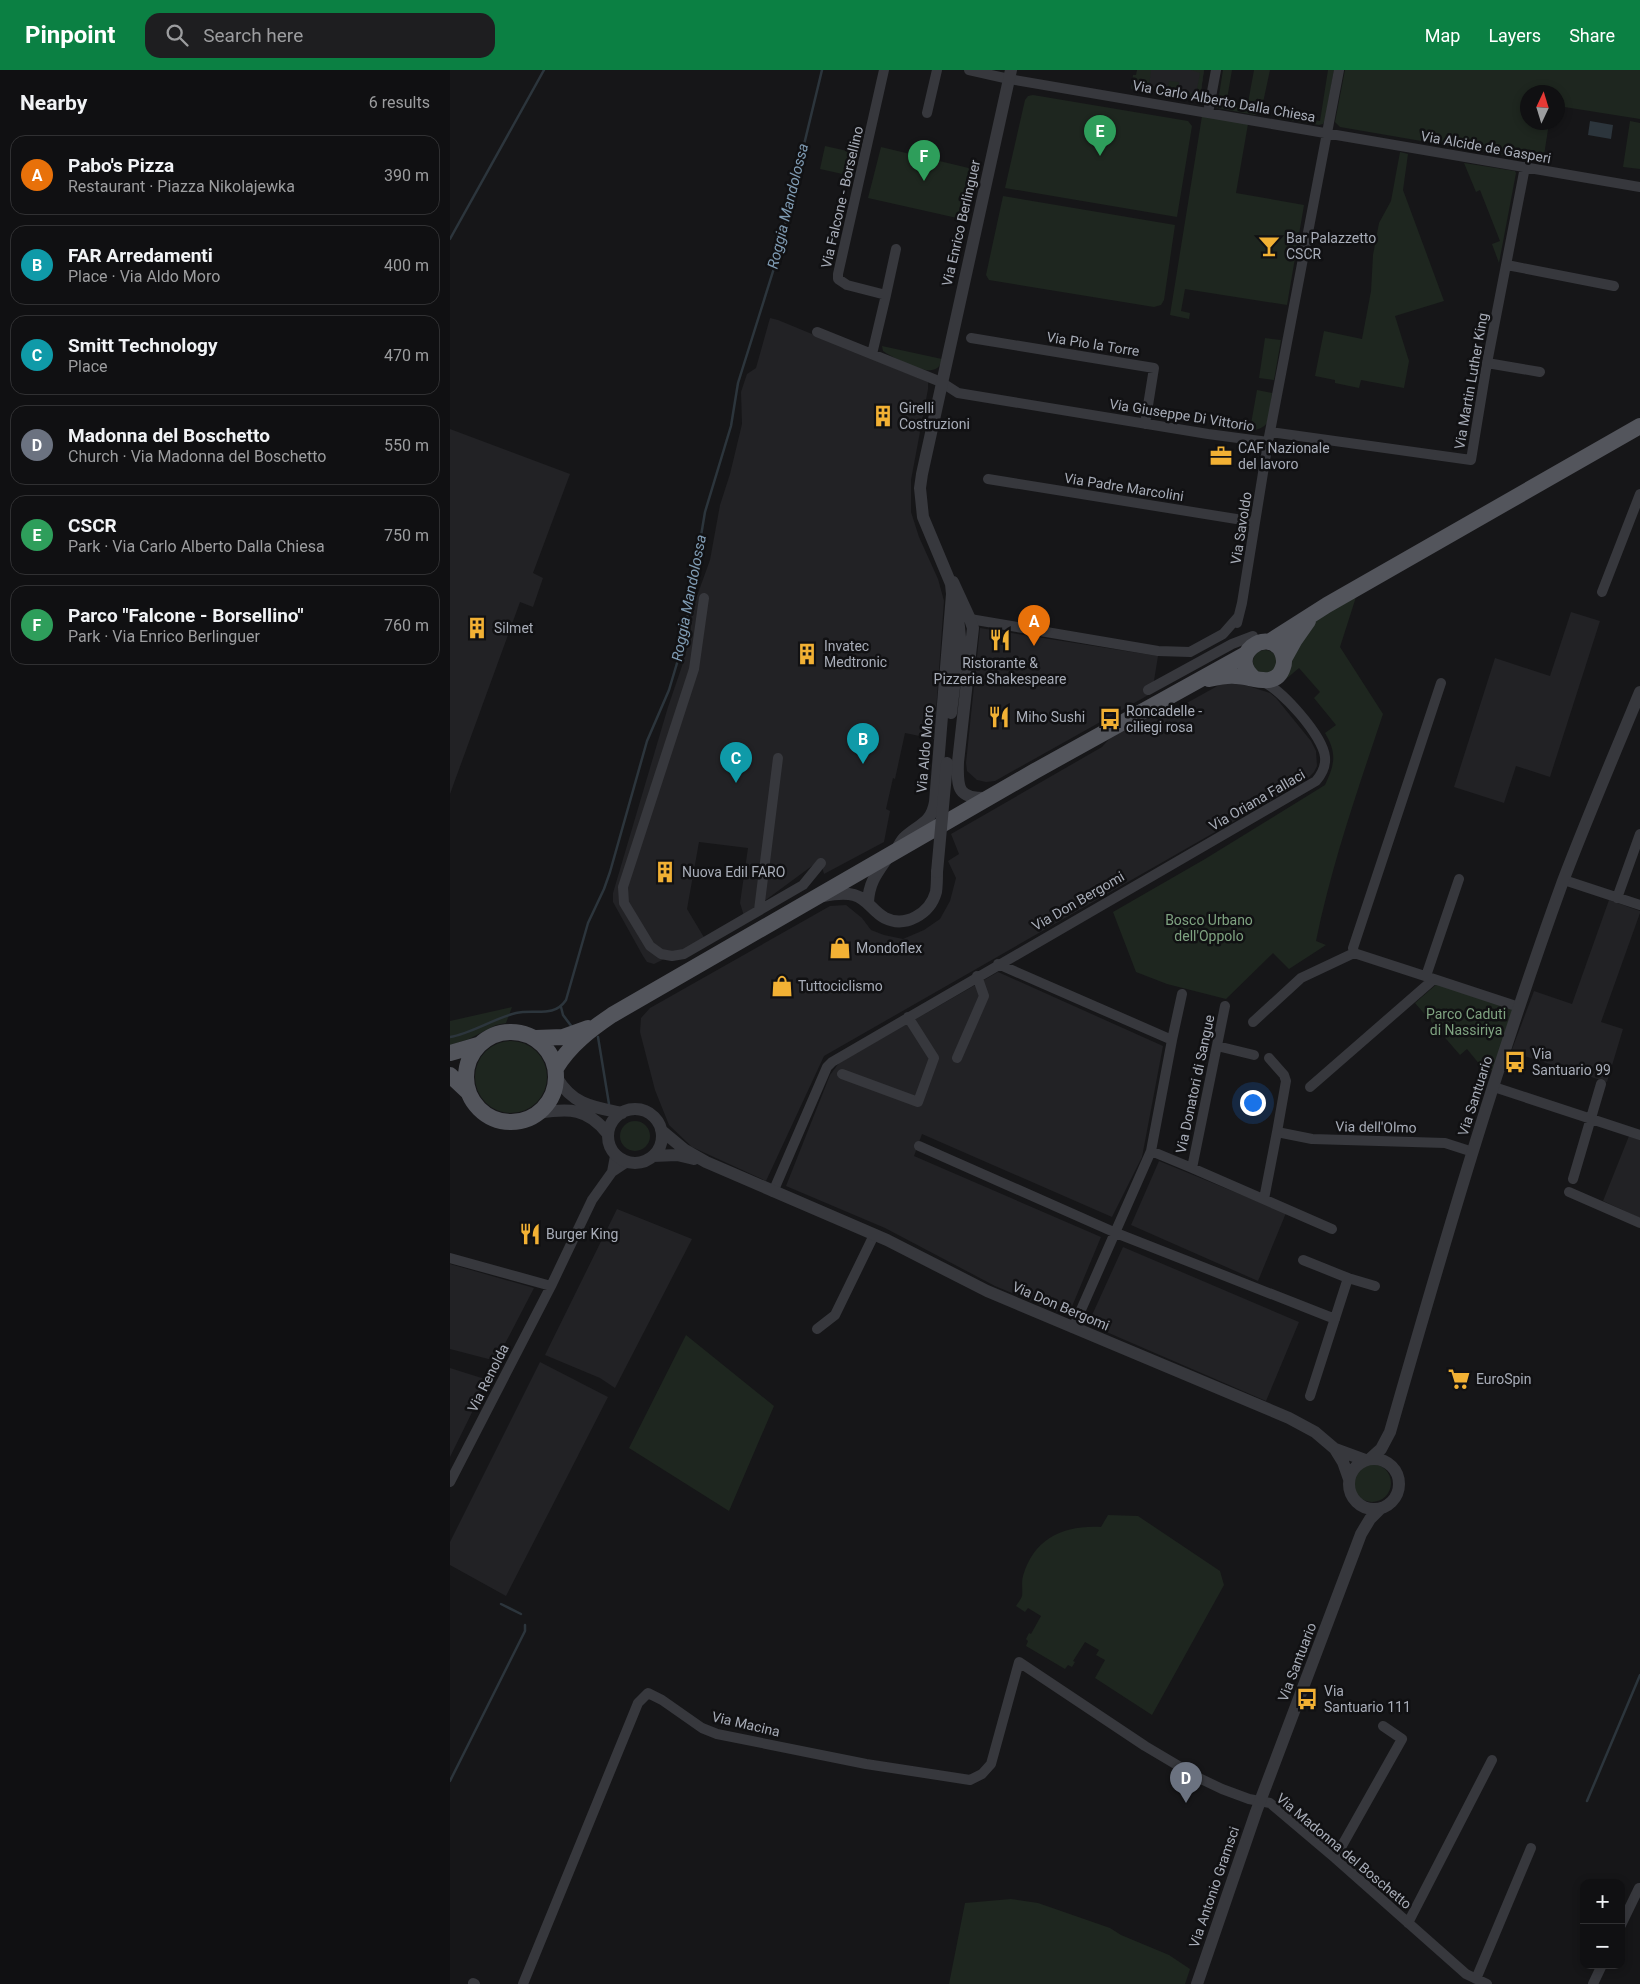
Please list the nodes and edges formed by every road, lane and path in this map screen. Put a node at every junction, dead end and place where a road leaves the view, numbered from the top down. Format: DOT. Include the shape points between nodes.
graph roads {
  1 [pos="884,70"];
  2 [pos="937,70"];
  3 [pos="969,70"];
  4 [pos="1216,70"];
  5 [pos="1339,70"];
  6 [pos="1010,74"];
  7 [pos="927,113"];
  8 [pos="1208,113"];
  9 [pos="1327,133"];
  10 [pos="1525,168"];
  11 [pos="1640,187"];
  12 [pos="896,248"];
  13 [pos="1507,265"];
  14 [pos="1614,286"];
  15 [pos="886,295"];
  16 [pos="817,332"];
  17 [pos="970,338"];
  18 [pos="872,354"];
  19 [pos="1487,363"];
  20 [pos="1540,372"];
  21 [pos="941,382"];
  22 [pos="1145,424"];
  23 [pos="1640,426"];
  24 [pos="1269,437"];
  25 [pos="988,480"];
  26 [pos="1640,494"];
  27 [pos="1255,522"];
  28 [pos="948,574"];
  29 [pos="1602,592"];
  30 [pos="704,598"];
  31 [pos="1321,609"];
  32 [pos="960,618"];
  33 [pos="1238,621"];
  34 [pos="950,634"];
  35 [pos="1253,636"];
  36 [pos="1269,642"];
  37 [pos="1246,654"];
  38 [pos="1284,663"];
  39 [pos="1256,679"];
  40 [pos="1195,683"];
  41 [pos="1441,683"];
  42 [pos="1148,690"];
  43 [pos="1640,692"];
  44 [pos="953,696"];
  45 [pos="1286,697"];
  46 [pos="778,758"];
  47 [pos="989,798"];
  48 [pos="1640,834"];
  49 [pos="891,854"];
  50 [pos="1178,861"];
  51 [pos="821,864"];
  52 [pos="1459,879"];
  53 [pos="1564,880"];
  54 [pos="803,885"];
  55 [pos="815,898"];
  56 [pos="1617,898"];
  57 [pos="868,902"];
  58 [pos="1640,905"];
  59 [pos="759,910"];
  60 [pos="1354,953"];
  61 [pos="998,964"];
  62 [pos="977,976"];
  63 [pos="1430,977"];
  64 [pos="1182,994"];
  65 [pos="1225,1006"];
  66 [pos="1519,1007"];
  67 [pos="908,1017"];
  68 [pos="606,1020"];
  69 [pos="1253,1022"];
  70 [pos="536,1038"];
  71 [pos="1172,1040"];
  72 [pos="478,1045"];
  73 [pos="1218,1046"];
  74 [pos="450,1053"];
  75 [pos="1254,1055"];
  76 [pos="957,1058"];
  77 [pos="1269,1058"];
  78 [pos="556,1073"];
  79 [pos="842,1074"];
  80 [pos="450,1075"];
  81 [pos="1601,1084"];
  82 [pos="1310,1087"];
  83 [pos="1494,1087"];
  84 [pos="468,1092"];
  85 [pos="622,1113"];
  86 [pos="539,1114"];
  87 [pos="1590,1119"];
  88 [pos="661,1130"];
  89 [pos="1277,1132"];
  90 [pos="608,1134"];
  91 [pos="1640,1135"];
  92 [pos="919,1146"];
  93 [pos="613,1151"];
  94 [pos="1151,1151"];
  95 [pos="1473,1152"];
  96 [pos="653,1156"];
  97 [pos="631,1162"];
  98 [pos="706,1162"];
  99 [pos="1192,1168"];
  100 [pos="612,1172"];
  101 [pos="1572,1179"];
  102 [pos="773,1192"];
  103 [pos="1568,1192"];
  104 [pos="1264,1199"];
  105 [pos="1640,1223"];
  106 [pos="1332,1229"];
  107 [pos="1116,1233"];
  108 [pos="874,1235"];
  109 [pos="450,1258"];
  110 [pos="1303,1260"];
  111 [pos="1348,1278"];
  112 [pos="551,1286"];
  113 [pos="1375,1286"];
  114 [pos="1335,1319"];
  115 [pos="1073,1328"];
  116 [pos="816,1329"];
  117 [pos="1310,1396"];
  118 [pos="1390,1432"];
  119 [pos="1335,1449"];
  120 [pos="1368,1459"];
  121 [pos="1393,1468"];
  122 [pos="1349,1479"];
  123 [pos="450,1482"];
  124 [pos="1358,1504"];
  125 [pos="1380,1509"];
  126 [pos="1361,1534"];
  127 [pos="1019,1662"];
  128 [pos="1383,1726"];
  129 [pos="1492,1760"];
  130 [pos="1260,1801"];
  131 [pos="1532,1848"];
  132 [pos="1335,1858"];
  133 [pos="1639,1888"];
  134 [pos="1408,1922"];
  135 [pos="1621,1924"];
  136 [pos="1600,1969"];
  137 [pos="1476,1978"];
  138 [pos="524,1984"];
  139 [pos="1197,1984"];
  140 [pos="1487,1984"];
  141 [pos="1593,1984"];
  1 -- 15 [label="street, Via Falcone - Borsellino" via="838,279 847,286"];
  2 -- 7 [label="street"];
  3 -- 6 [label="street, Via Carlo Alberto Dalla Chiesa"];
  4 -- 8 [label="street"];
  5 -- 9 [label="street, Via Giuseppe Di Vittorio"];
  6 -- 8 [label="street, Via Carlo Alberto Dalla Chiesa"];
  6 -- 21 [label="street, Via Enrico Berlinguer"];
  8 -- 9 [label="street, Via Carlo Alberto Dalla Chiesa"];
  9 -- 10 [label="street, Via Alcide de Gasperi"];
  9 -- 24 [label="street, Via Giuseppe Di Vittorio"];
  10 -- 11 [label="street, Via Alcide de Gasperi"];
  10 -- 13 [label="street, Via Martin Luther King"];
  12 -- 15 [label="street"];
  13 -- 14 [label="street"];
  13 -- 19 [label="street, Via Martin Luther King"];
  15 -- 18 [label="street"];
  16 -- 18 [label="street, Via Giuseppe Di Vittorio"];
  17 -- 22 [label="street, Via Pio la Torre" via="1154,368"];
  18 -- 21 [label="street, Via Giuseppe Di Vittorio"];
  19 -- 20 [label="street"];
  19 -- 24 [label="street, Via Martin Luther King" via="1471,460"];
  21 -- 22 [label="street, Via Giuseppe Di Vittorio" via="958,393"];
  21 -- 28 [label="street, Via Aldo Moro" via="920,488 923,517"];
  22 -- 24 [label="street, Via Giuseppe Di Vittorio"];
  23 -- 31 [label="main road"];
  24 -- 27 [label="street, Via Savoldo"];
  25 -- 27 [label="street, Via Padre Marcolini"];
  26 -- 29 [label="street"];
  27 -- 33 [label="street, Via Savoldo"];
  28 -- 32 [label="street, Via Aldo Moro"];
  28 -- 32 [label="street, Via Aldo Moro"];
  30 -- 59 [label="street" via="694,669 623,887 624,903 650,946 660,954 672,956 684,954"];
  31 -- 35 [label="street" via="1268,634"];
  31 -- 36 [label="main road"];
  31 -- 38 [label="main road" via="1303,627"];
  32 -- 33 [label="street" via="1158,650 1190,652 1223,634"];
  32 -- 34 [label="street, Via Aldo Moro"];
  32 -- 44 [label="street"];
  32 -- 47 [label="street, Via Aldo Moro" via="973,628 958,784 968,797"];
  33 -- 35 [label="street" via="1243,634"];
  34 -- 44 [label="street"];
  34 -- 49 [label="street, Via Aldo Moro" via="934,808 927,821 904,837"];
  35 -- 42 [label="street"];
  36 -- 37 [label="main road" via="1255,644"];
  36 -- 38 [label="main road" via="1279,648"];
  37 -- 39 [label="main road" via="1247,670"];
  37 -- 40 [label="main road"];
  38 -- 39 [label="main road" via="1271,680"];
  38 -- 45 [label="street" via="1282,676"];
  39 -- 40 [label="main road" via="1226,676"];
  39 -- 45 [label="street, Via Oriana Fallaci"];
  40 -- 47 [label="main road"];
  41 -- 60 [label="street"];
  43 -- 53 [label="street, Via Santuario"];
  44 -- 57 [label="street, bridge" via="936,892 928,907 905,922 883,917"];
  45 -- 50 [label="street, Via Oriana Fallaci" via="1320,741 1325,759 1322,774 1316,781"];
  46 -- 59 [label="street"];
  47 -- 49 [label="main road"];
  48 -- 56 [label="street"];
  49 -- 55 [label="main road"];
  49 -- 57 [label="street, Via Aldo Moro" via="869,888"];
  50 -- 61 [label="street, Via Don Bergomi"];
  51 -- 54 [label="street"];
  52 -- 63 [label="street"];
  53 -- 56 [label="street"];
  53 -- 66 [label="street, Via Santuario"];
  54 -- 55 [label="street"];
  54 -- 59 [label="street"];
  55 -- 57 [label="street" via="853,894"];
  55 -- 68 [label="main road"];
  56 -- 58 [label="street"];
  60 -- 63 [label="street"];
  60 -- 69 [label="street" via="1301,978"];
  61 -- 62 [label="street, Via Don Bergomi"];
  61 -- 71 [label="street"];
  62 -- 67 [label="street, Via Don Bergomi"];
  62 -- 76 [label="street" via="984,996"];
  63 -- 66 [label="street"];
  63 -- 82 [label="street"];
  64 -- 71 [label="street"];
  65 -- 73 [label="street, Via Donatori di Sangue"];
  66 -- 83 [label="street, Via Santuario"];
  67 -- 79 [label="street" via="934,1058 918,1102"];
  67 -- 102 [label="street, Via Don Bergomi" via="840,1056 827,1067"];
  68 -- 70 [label="main road" via="563,1037"];
  68 -- 78 [label="main road" via="572,1046"];
  70 -- 72 [label="main road" via="524,1033 506,1032"];
  70 -- 78 [label="main road" via="549,1051"];
  71 -- 94 [label="street"];
  72 -- 74 [label="main road"];
  72 -- 84 [label="main road" via="466,1072"];
  73 -- 75 [label="street"];
  73 -- 99 [label="street, Via Donatori di Sangue"];
  77 -- 89 [label="street" via="1286,1081"];
  78 -- 85 [label="street" via="564,1090 579,1101"];
  78 -- 86 [label="main road" via="556,1086 550,1101"];
  80 -- 84 [label="main road"];
  81 -- 87 [label="street"];
  83 -- 87 [label="street"];
  83 -- 95 [label="street, Via Santuario"];
  84 -- 86 [label="main road" via="480,1110 498,1121 519,1122"];
  85 -- 88 [label="street, Via Don Bergomi" via="631,1109 644,1111 655,1118"];
  85 -- 90 [label="street" via="615,1118"];
  86 -- 90 [label="street" via="558,1110 581,1113 592,1117"];
  87 -- 91 [label="street"];
  87 -- 101 [label="street"];
  88 -- 96 [label="street" via="662,1140"];
  88 -- 98 [label="street, Via Don Bergomi"];
  89 -- 95 [label="street, Via dell'Olmo" via="1312,1139 1445,1143"];
  89 -- 104 [label="street"];
  90 -- 93 [label="street"];
  92 -- 107 [label="street"];
  93 -- 97 [label="street" via="621,1159"];
  93 -- 100 [label="street"];
  94 -- 99 [label="street, Via Donatori di Sangue"];
  94 -- 107 [label="street"];
  95 -- 118 [label="street, Via Santuario"];
  96 -- 97 [label="street, Via Don Bergomi" via="643,1162"];
  96 -- 98 [label="street, Via Don Bergomi" via="678,1155"];
  97 -- 100 [label="street, Via Renolda"];
  98 -- 102 [label="street, Via Don Bergomi"];
  99 -- 104 [label="street, Via Donatori di Sangue"];
  100 -- 112 [label="street, Via Renolda" via="592,1200"];
  102 -- 108 [label="street, Via Don Bergomi"];
  103 -- 105 [label="street"];
  104 -- 106 [label="street, Via Donatori di Sangue"];
  107 -- 114 [label="street"];
  107 -- 115 [label="street"];
  108 -- 115 [label="street, Via Don Bergomi" via="987,1291"];
  108 -- 116 [label="street" via="835,1315"];
  109 -- 112 [label="street"];
  110 -- 111 [label="street"];
  111 -- 113 [label="street"];
  111 -- 114 [label="street"];
  112 -- 123 [label="street, Via Renolda"];
  114 -- 117 [label="street"];
  115 -- 119 [label="street, Via Don Bergomi" via="1289,1418 1315,1432"];
  118 -- 120 [label="street, Via Santuario" via="1380,1449"];
  118 -- 121 [label="street, Via Santuario"];
  119 -- 120 [label="street, Via Don Bergomi"];
  119 -- 122 [label="street, Via Don Bergomi"];
  120 -- 121 [label="street" via="1379,1459"];
  120 -- 122 [label="street" via="1358,1464"];
  121 -- 125 [label="street" via="1398,1475 1398,1492 1394,1500"];
  122 -- 124 [label="street" via="1348,1488"];
  124 -- 125 [label="street"];
  124 -- 126 [label="street, Via Santuario"];
  125 -- 126 [label="street, Via Santuario"];
  126 -- 130 [label="street, Via Santuario"];
  127 -- 130 [label="street, Via Madonna del Boschetto" via="1199,1778"];
  127 -- 138 [label="street, Via Macina" via="990,1764 982,1774 970,1780 866,1764 717,1734 702,1728 648,1693 638,1703"];
  128 -- 132 [label="street" via="1402,1739"];
  129 -- 134 [label="street"];
  130 -- 132 [label="street, Via Madonna del Boschetto" via="1270,1803"];
  130 -- 139 [label="street, Via Antonio Gramsci"];
  131 -- 137 [label="street"];
  132 -- 134 [label="street, Via Madonna del Boschetto"];
  133 -- 135 [label="street"];
  134 -- 137 [label="street, Via Madonna del Boschetto" via="1466,1974"];
  136 -- 141 [label="street"];
  137 -- 140 [label="street, Via Madonna del Boschetto"];
}
